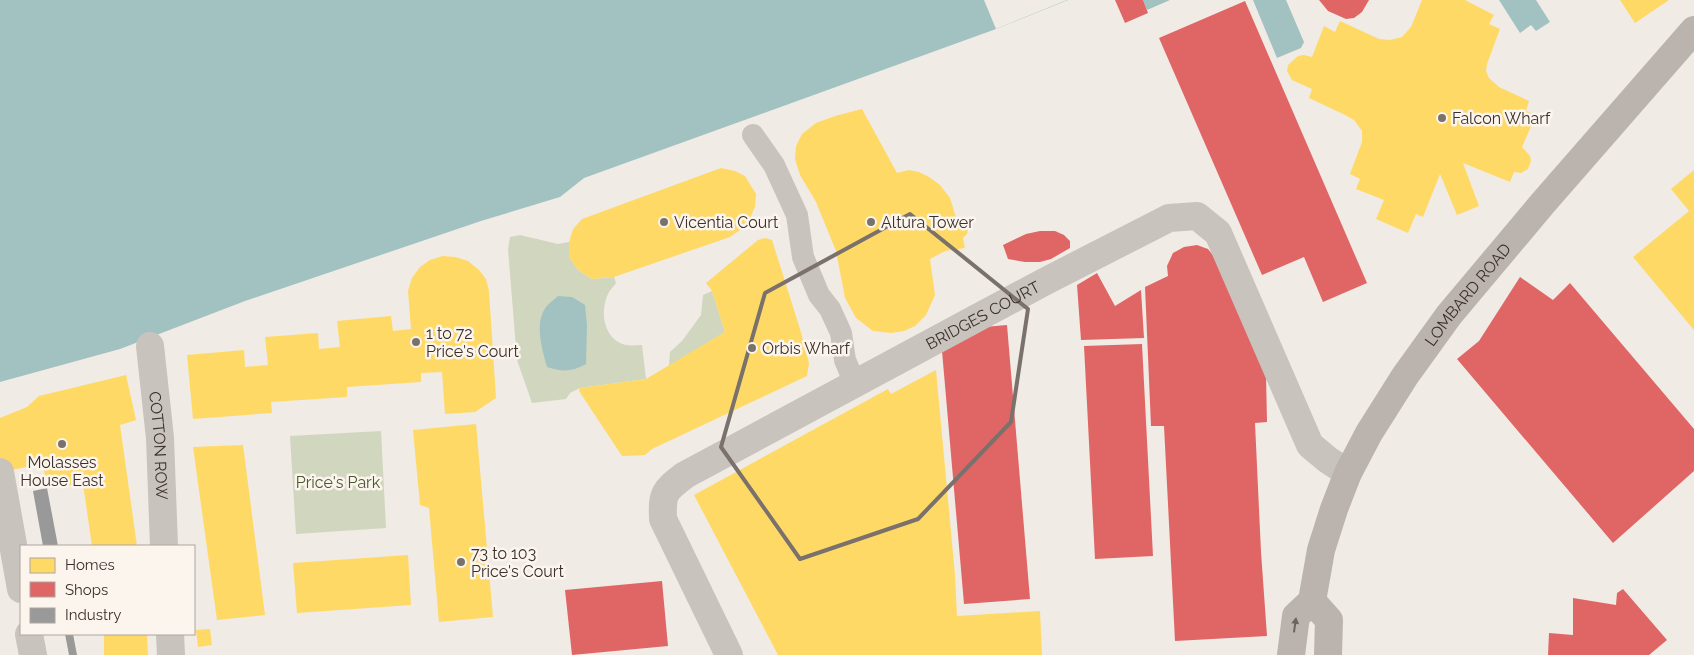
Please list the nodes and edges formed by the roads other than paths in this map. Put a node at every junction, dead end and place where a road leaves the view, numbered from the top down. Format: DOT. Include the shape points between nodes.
graph roads {
  1 [pos="1694,30"];
  2 [pos="753,135"];
  3 [pos="150,346"];
  4 [pos="855,384"];
  5 [pos="0,472"];
  6 [pos="1348,473"];
  7 [pos="164,545"];
  8 [pos="20,583"];
  9 [pos="1312,602"];
  10 [pos="29,635"];
  11 [pos="170,635"];
  12 [pos="33,655"];
  13 [pos="171,655"];
  14 [pos="729,655"];
  15 [pos="1291,655"];
  16 [pos="1328,655"];
  1 -- 6 [label="main road, LOMBARD ROAD" via="1438,329 1369,433"];
  2 -- 4 [label="street" via="774,165 797,215 803,257 819,295 830,309 841,333 845,360"];
  3 -- 7 [label="street, COTTON ROW" via="160,438"];
  4 -- 6 [label="street, BRIDGES COURT" via="1169,218 1197,216 1218,233 1310,445"];
  4 -- 14 [label="street, BRIDGES COURT" via="685,476 669,487 662,500 663,520"];
  5 -- 8 [label="street"];
  6 -- 9 [label="main road, LOMBARD ROAD" via="1321,550"];
  15 -- 9 [label="main road, one-way" via="1296,616"];
  9 -- 16 [label="main road" via="1329,620"];
  10 -- 12 [label="street"];
  11 -- 13 [label="street"];
}
